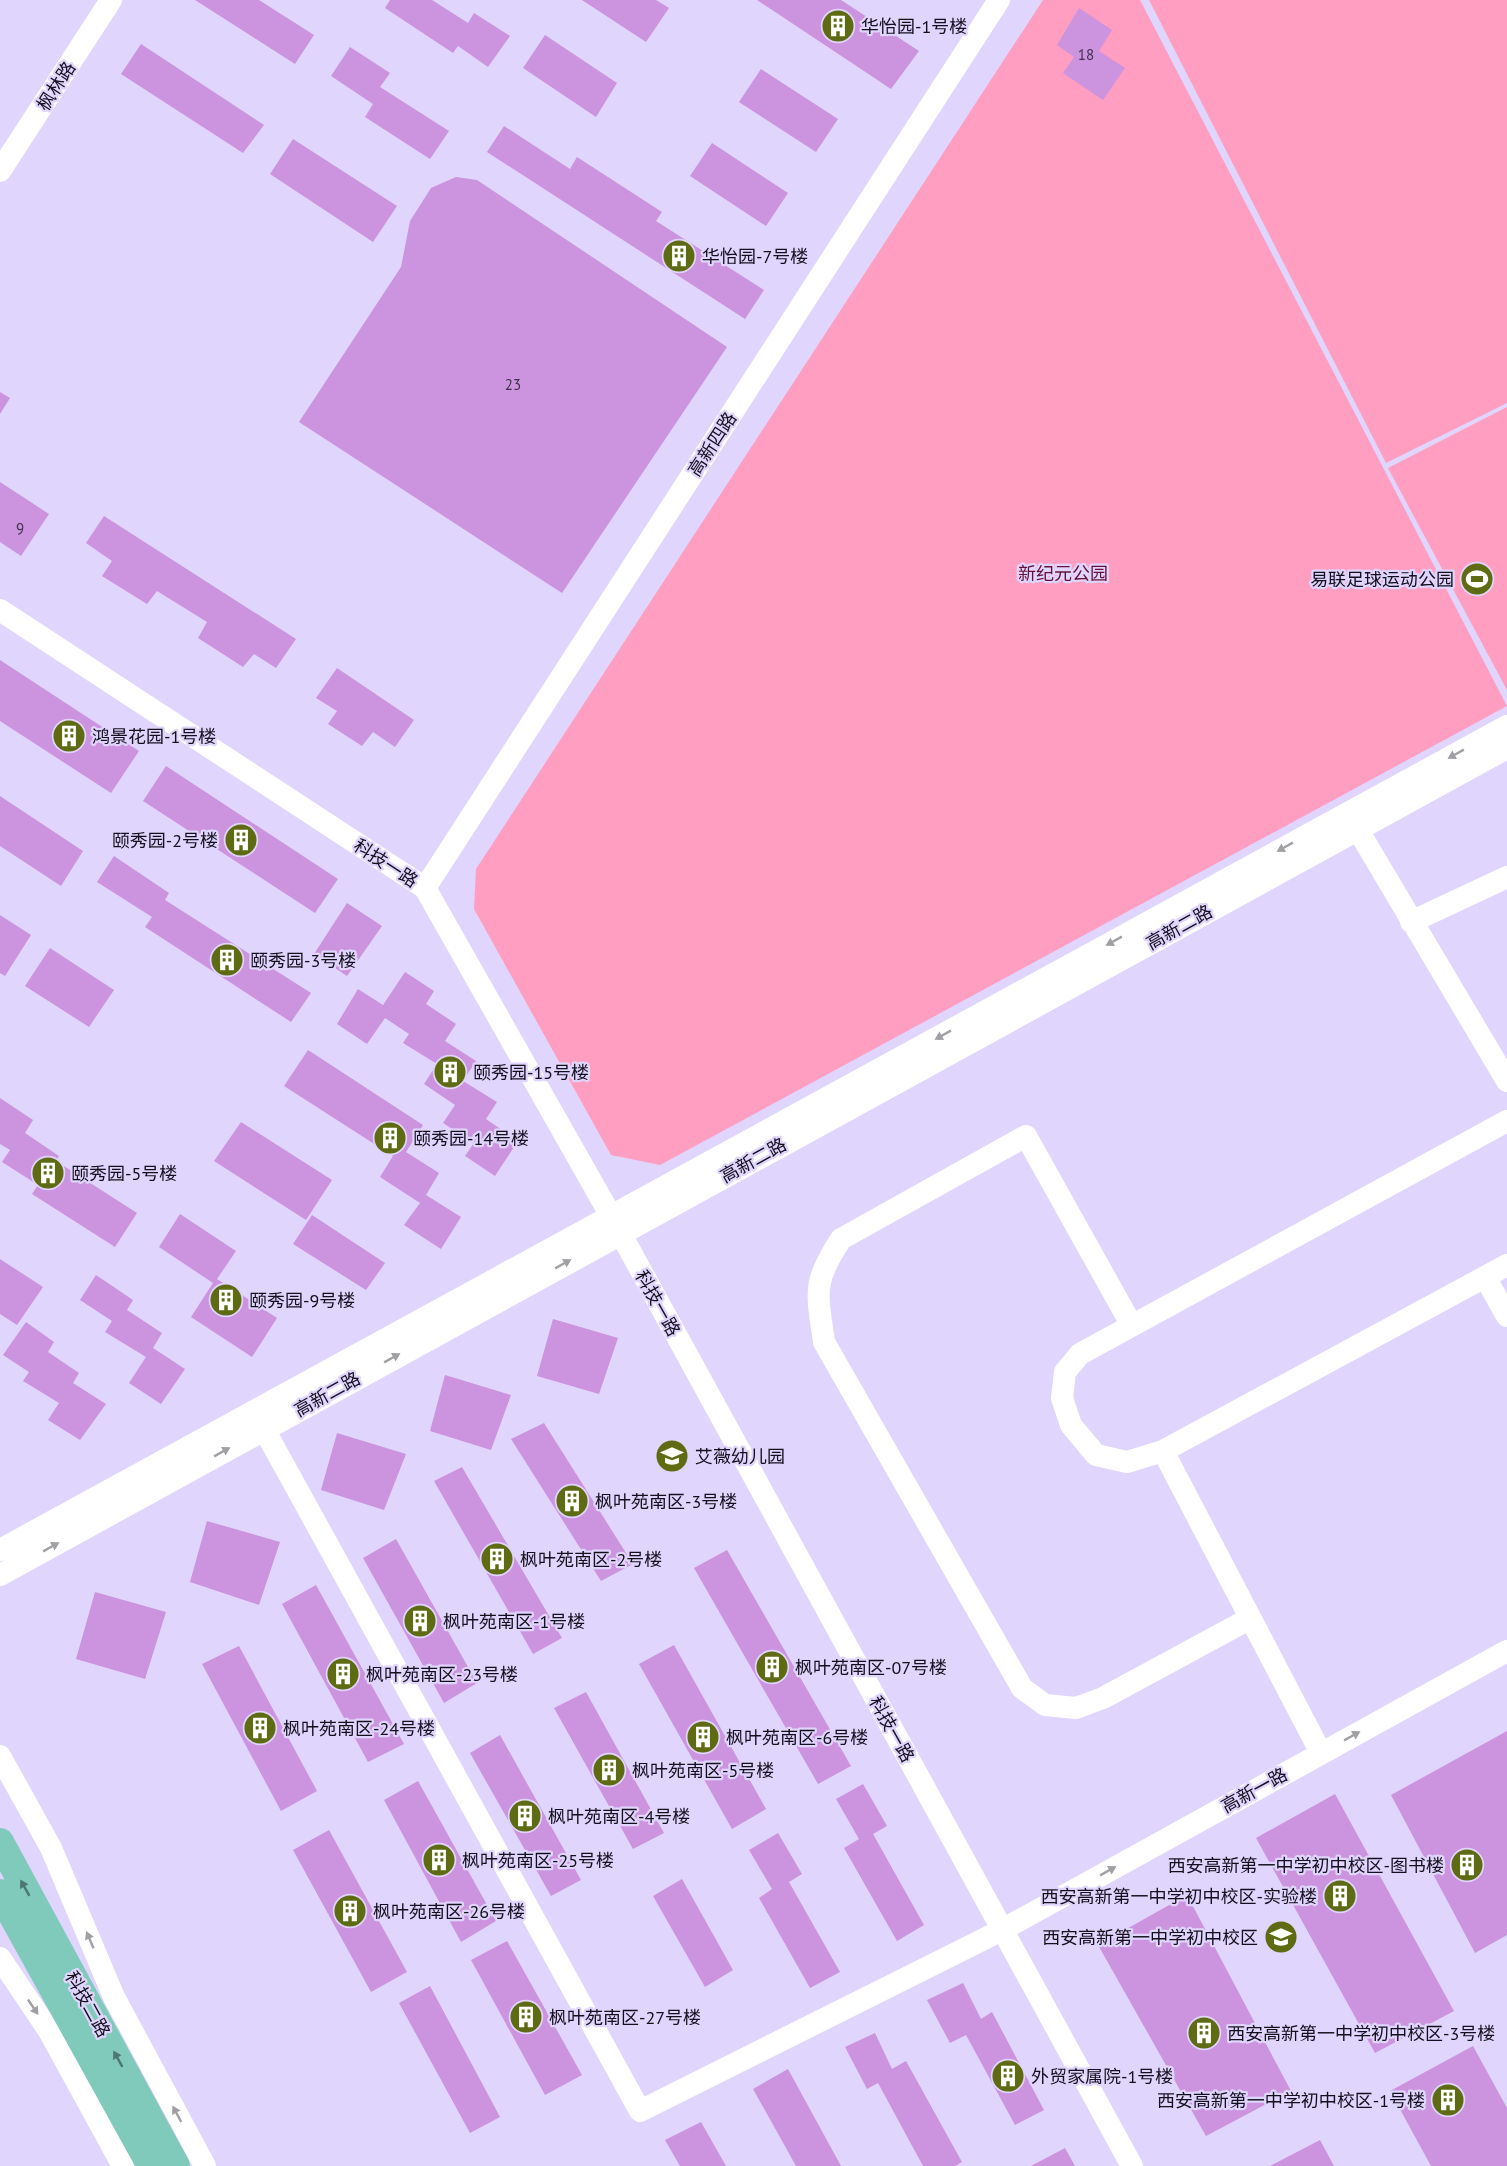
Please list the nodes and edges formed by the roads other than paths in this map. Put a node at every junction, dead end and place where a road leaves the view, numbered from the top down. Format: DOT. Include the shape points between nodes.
graph roads {
  1 [pos="111,0"];
  2 [pos="999,0"];
  3 [pos="0,171"];
  4 [pos="0,610"];
  5 [pos="1507,726"];
  6 [pos="1507,748"];
  7 [pos="1358,830"];
  8 [pos="1507,877"];
  9 [pos="425,888"];
  10 [pos="1411,922"];
  11 [pos="1507,1081"];
  12 [pos="1507,1121"];
  13 [pos="616,1225"];
  14 [pos="1507,1265"];
  15 [pos="1485,1277"];
  16 [pos="1507,1316"];
  17 [pos="1131,1324"];
  18 [pos="259,1420"];
  19 [pos="1163,1451"];
  20 [pos="0,1550"];
  21 [pos="0,1575"];
  22 [pos="1249,1619"];
  23 [pos="1507,1651"];
  24 [pos="1321,1753"];
  25 [pos="0,1756"];
  26 [pos="0,1842"];
  27 [pos="0,1893"];
  28 [pos="1002,1930"];
  29 [pos="0,1958"];
  30 [pos="123,2166"];
  31 [pos="151,2166"];
  32 [pos="176,2166"];
  33 [pos="205,2166"];
  34 [pos="1132,2166"];
  1 -- 3 [label="street, 枫林路"];
  2 -- 9 [label="street, 高新四路"];
  4 -- 9 [label="street, 科技一路"];
  5 -- 13 [label="street, 高新二路, one-way"];
  6 -- 7 [label="street, 高新二路"];
  7 -- 10 [label="street"];
  7 -- 13 [label="street, 高新二路"];
  8 -- 10 [label="street"];
  9 -- 13 [label="street, 科技一路"];
  10 -- 11 [label="street"];
  12 -- 17 [label="street"];
  13 -- 18 [label="street, 高新二路"];
  13 -- 28 [label="street, 科技一路"];
  14 -- 15 [label="street"];
  15 -- 16 [label="street"];
  15 -- 19 [label="street"];
  17 -- 19 [label="street" via="1080,1354 1065,1372 1062,1398 1071,1425 1096,1455 1127,1462"];
  17 -- 22 [label="street" via="1026,1136 841,1239 825,1264 817,1289 824,1342 1022,1688 1045,1704 1076,1708 1102,1698"];
  18 -- 20 [label="street, 高新二路"];
  21 -- 18 [label="street, 高新二路, one-way"];
  18 -- 28 [label="street, 高新一路" via="640,2111"];
  19 -- 22 [label="street"];
  22 -- 24 [label="street"];
  24 -- 23 [label="street, 高新一路, one-way"];
  28 -- 24 [label="street, 高新一路, one-way"];
  33 -- 25 [label="street, one-way" via="114,1997 51,1848"];
  32 -- 26 [label="main road, 科技二路, one-way"];
  27 -- 31 [label="main road, 科技二路"];
  28 -- 34 [label="street, 科技一路"];
  29 -- 30 [label="street, one-way" via="49,2031"];
}
